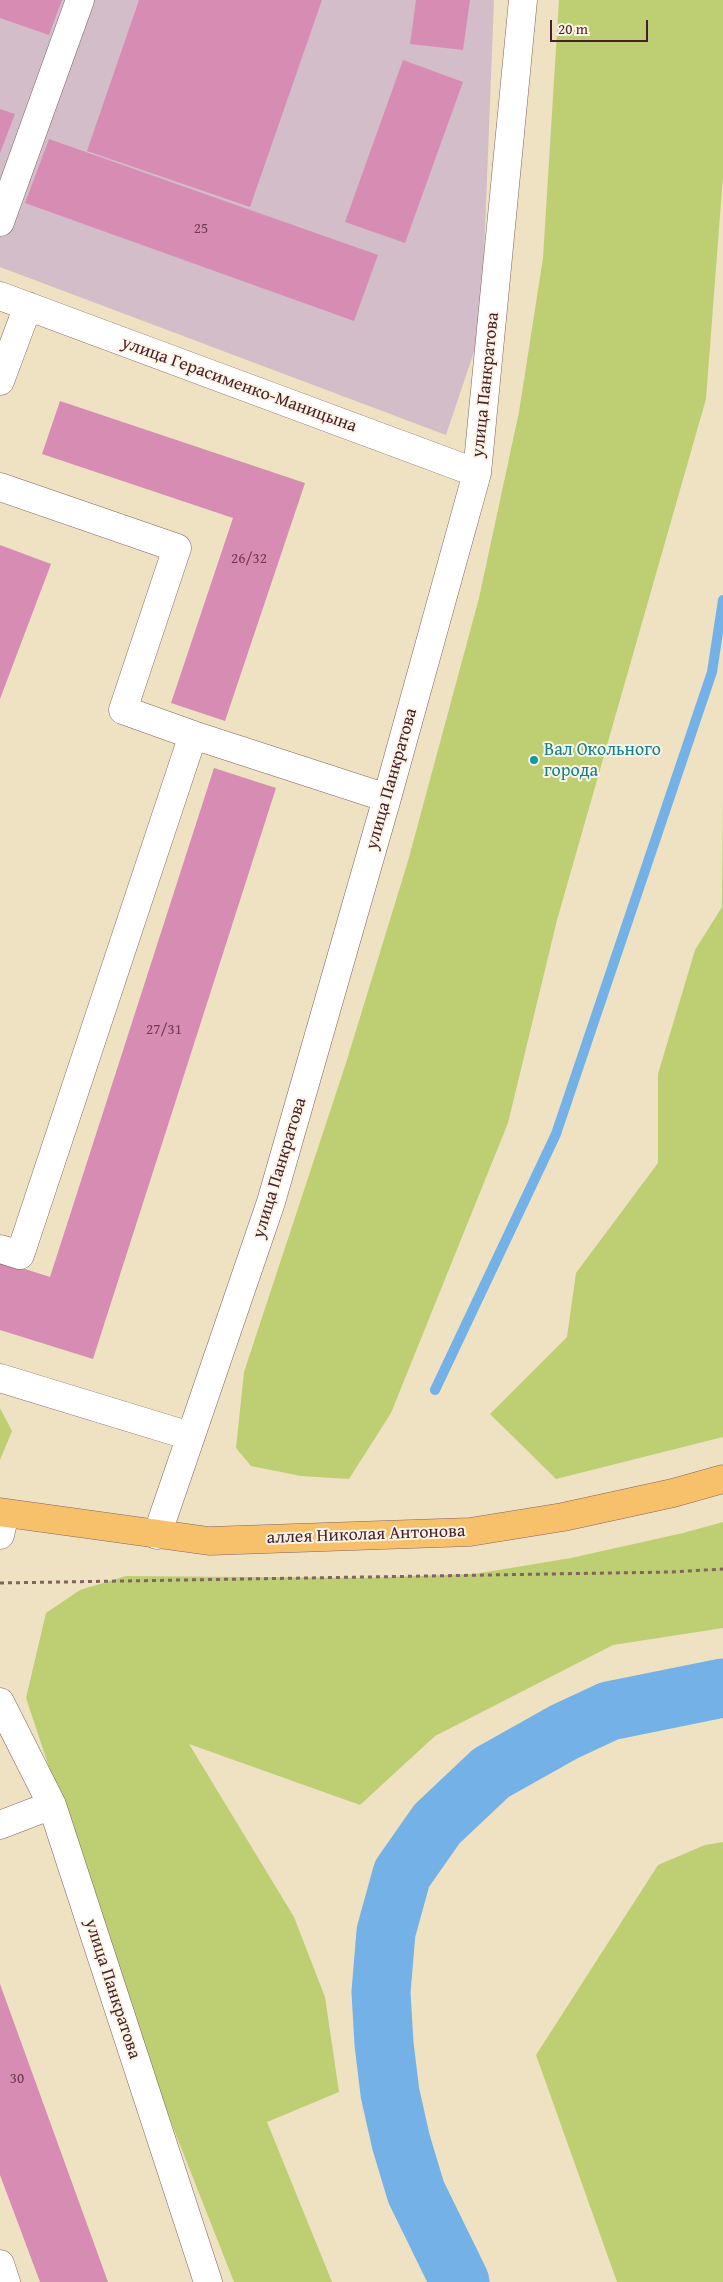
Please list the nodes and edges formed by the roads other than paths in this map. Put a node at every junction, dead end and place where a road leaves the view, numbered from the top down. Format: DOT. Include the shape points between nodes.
graph roads {
  1 [pos="80,0"];
  2 [pos="523,0"];
  3 [pos="0,222"];
  4 [pos="0,296"];
  5 [pos="28,306"];
  6 [pos="0,381"];
  7 [pos="477,473"];
  8 [pos="0,486"];
  9 [pos="193,735"];
  10 [pos="388,798"];
  11 [pos="0,1249"];
  12 [pos="0,1378"];
  13 [pos="190,1436"];
  14 [pos="723,1479"];
  15 [pos="2,1521"];
  16 [pos="157,1535"];
  17 [pos="0,1702"];
  18 [pos="52,1805"];
  19 [pos="0,1825"];
  20 [pos="0,2264"];
  21 [pos="6,2282"];
  22 [pos="208,2282"];
  1 -- 3 [label="street"];
  2 -- 7 [label="street, улица Панкратова"];
  4 -- 5 [label="street, улица Герасименко-Маницына"];
  5 -- 6 [label="street"];
  5 -- 7 [label="street, улица Герасименко-Маницына"];
  7 -- 10 [label="street, улица Панкратова"];
  8 -- 9 [label="street" via="177,548 123,710"];
  9 -- 10 [label="street"];
  9 -- 11 [label="street" via="20,1255"];
  10 -- 13 [label="street, улица Панкратова" via="271,1202"];
  12 -- 13 [label="street"];
  13 -- 16 [label="street, улица Панкратова"];
  14 -- 16 [label="main road, аллея Николая Антонова" via="563,1517 470,1532 209,1540"];
  15 -- 16 [label="main road, аллея Николая Антонова"];
  17 -- 18 [label="street, улица Панкратова"];
  18 -- 19 [label="street"];
  18 -- 22 [label="street, улица Панкратова"];
  20 -- 21 [label="street"];
}
